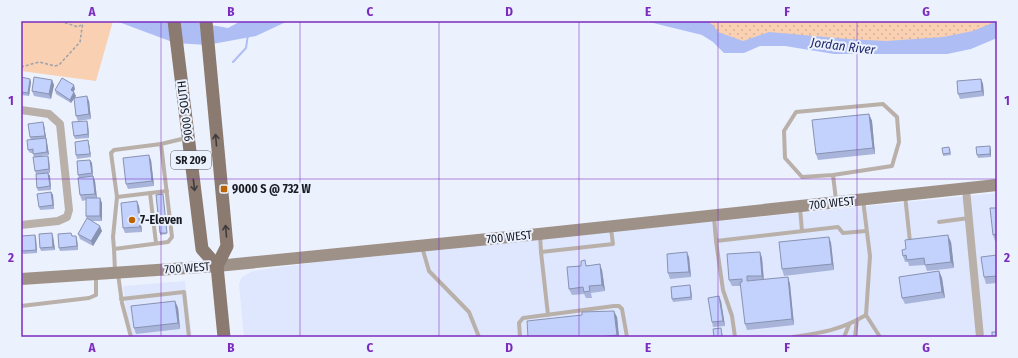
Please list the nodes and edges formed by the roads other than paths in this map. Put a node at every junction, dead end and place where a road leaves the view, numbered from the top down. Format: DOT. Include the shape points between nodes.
graph roads {
  1 [pos="206,21"];
  2 [pos="175,23"];
  3 [pos="21,110"];
  4 [pos="189,138"];
  5 [pos="161,144"];
  6 [pos="833,175"];
  7 [pos="997,185"];
  8 [pos="966,188"];
  9 [pos="167,191"];
  10 [pos="150,193"];
  11 [pos="905,195"];
  12 [pos="117,197"];
  13 [pos="863,200"];
  14 [pos="836,203"];
  15 [pos="157,204"];
  16 [pos="151,205"];
  17 [pos="800,206"];
  18 [pos="152,212"];
  19 [pos="158,212"];
  20 [pos="714,216"];
  21 [pos="969,218"];
  22 [pos="159,220"];
  23 [pos="153,221"];
  24 [pos="939,222"];
  25 [pos="21,225"];
  26 [pos="154,227"];
  27 [pos="160,227"];
  28 [pos="611,227"];
  29 [pos="802,231"];
  30 [pos="866,231"];
  31 [pos="540,234"];
  32 [pos="716,241"];
  33 [pos="910,242"];
  34 [pos="156,243"];
  35 [pos="422,246"];
  36 [pos="114,249"];
  37 [pos="541,252"];
  38 [pos="217,266"];
  39 [pos="116,273"];
  40 [pos="96,274"];
  41 [pos="21,279"];
  42 [pos="121,299"];
  43 [pos="21,306"];
  44 [pos="548,315"];
  45 [pos="866,315"];
  46 [pos="857,320"];
  47 [pos="850,325"];
  48 [pos="129,337"];
  49 [pos="189,337"];
  50 [pos="224,337"];
  51 [pos="479,337"];
  52 [pos="520,337"];
  53 [pos="627,337"];
  54 [pos="735,337"];
  55 [pos="793,337"];
  56 [pos="844,337"];
  57 [pos="855,337"];
  58 [pos="880,337"];
  59 [pos="980,337"];
  38 -- 1 [label="main road, SR 209, one-way" via="227,246"];
  2 -- 4 [label="main road, 9000 SOUTH / SR 209"];
  3 -- 25 [label="street" via="49,114 60,124 69,206 67,217 58,222"];
  4 -- 5 [label="lane"];
  4 -- 38 [label="main road, 9000 SOUTH / SR 209, one-way" via="202,249"];
  5 -- 9 [label="lane"];
  5 -- 12 [label="lane" via="114,150 111,153"];
  6 -- 6 [label="lane" via="892,166 899,142 897,118 883,104 796,112 784,131 785,158 802,177"];
  6 -- 14 [label="lane"];
  7 -- 8 [label="street, 700 WEST"];
  8 -- 11 [label="street, 700 WEST"];
  8 -- 21 [label="street"];
  9 -- 10 [label="lane"];
  9 -- 34 [label="lane" via="166,203 172,237 171,240"];
  10 -- 12 [label="lane"];
  10 -- 16 [label="lane"];
  11 -- 13 [label="street, 700 WEST"];
  11 -- 33 [label="lane"];
  12 -- 36 [label="lane"];
  13 -- 14 [label="street, 700 WEST"];
  13 -- 30 [label="lane"];
  14 -- 17 [label="street, 700 WEST"];
  15 -- 16 [label="lane"];
  16 -- 18 [label="lane"];
  17 -- 20 [label="street, 700 WEST"];
  17 -- 29 [label="lane"];
  18 -- 19 [label="lane"];
  18 -- 23 [label="lane"];
  20 -- 28 [label="street, 700 WEST"];
  20 -- 32 [label="lane"];
  21 -- 24 [label="lane"];
  21 -- 59 [label="street"];
  22 -- 23 [label="lane"];
  23 -- 26 [label="lane"];
  26 -- 27 [label="lane"];
  26 -- 34 [label="lane"];
  28 -- 31 [label="street, 700 WEST"];
  28 -- 37 [label="lane" via="613,244"];
  29 -- 30 [label="lane" via="838,227 843,233"];
  29 -- 32 [label="lane"];
  30 -- 45 [label="lane" via="870,256"];
  31 -- 35 [label="street, 700 WEST"];
  31 -- 37 [label="lane"];
  32 -- 54 [label="lane" via="723,290 732,316"];
  34 -- 36 [label="lane"];
  35 -- 38 [label="street, 700 WEST"];
  35 -- 51 [label="lane" via="429,271 468,312"];
  36 -- 39 [label="lane"];
  37 -- 44 [label="lane"];
  38 -- 39 [label="street, 700 WEST"];
  38 -- 50 [label="main road"];
  39 -- 40 [label="street, 700 WEST"];
  39 -- 42 [label="lane"];
  40 -- 41 [label="street, 700 WEST"];
  40 -- 43 [label="lane" via="96,295 89,298"];
  42 -- 48 [label="lane"];
  42 -- 49 [label="lane" via="184,292"];
  44 -- 52 [label="lane" via="520,319"];
  44 -- 53 [label="lane" via="619,306"];
  45 -- 46 [label="lane"];
  45 -- 58 [label="lane"];
  46 -- 47 [label="lane"];
  46 -- 57 [label="lane"];
  47 -- 55 [label="lane"];
  47 -- 56 [label="lane"];
}
